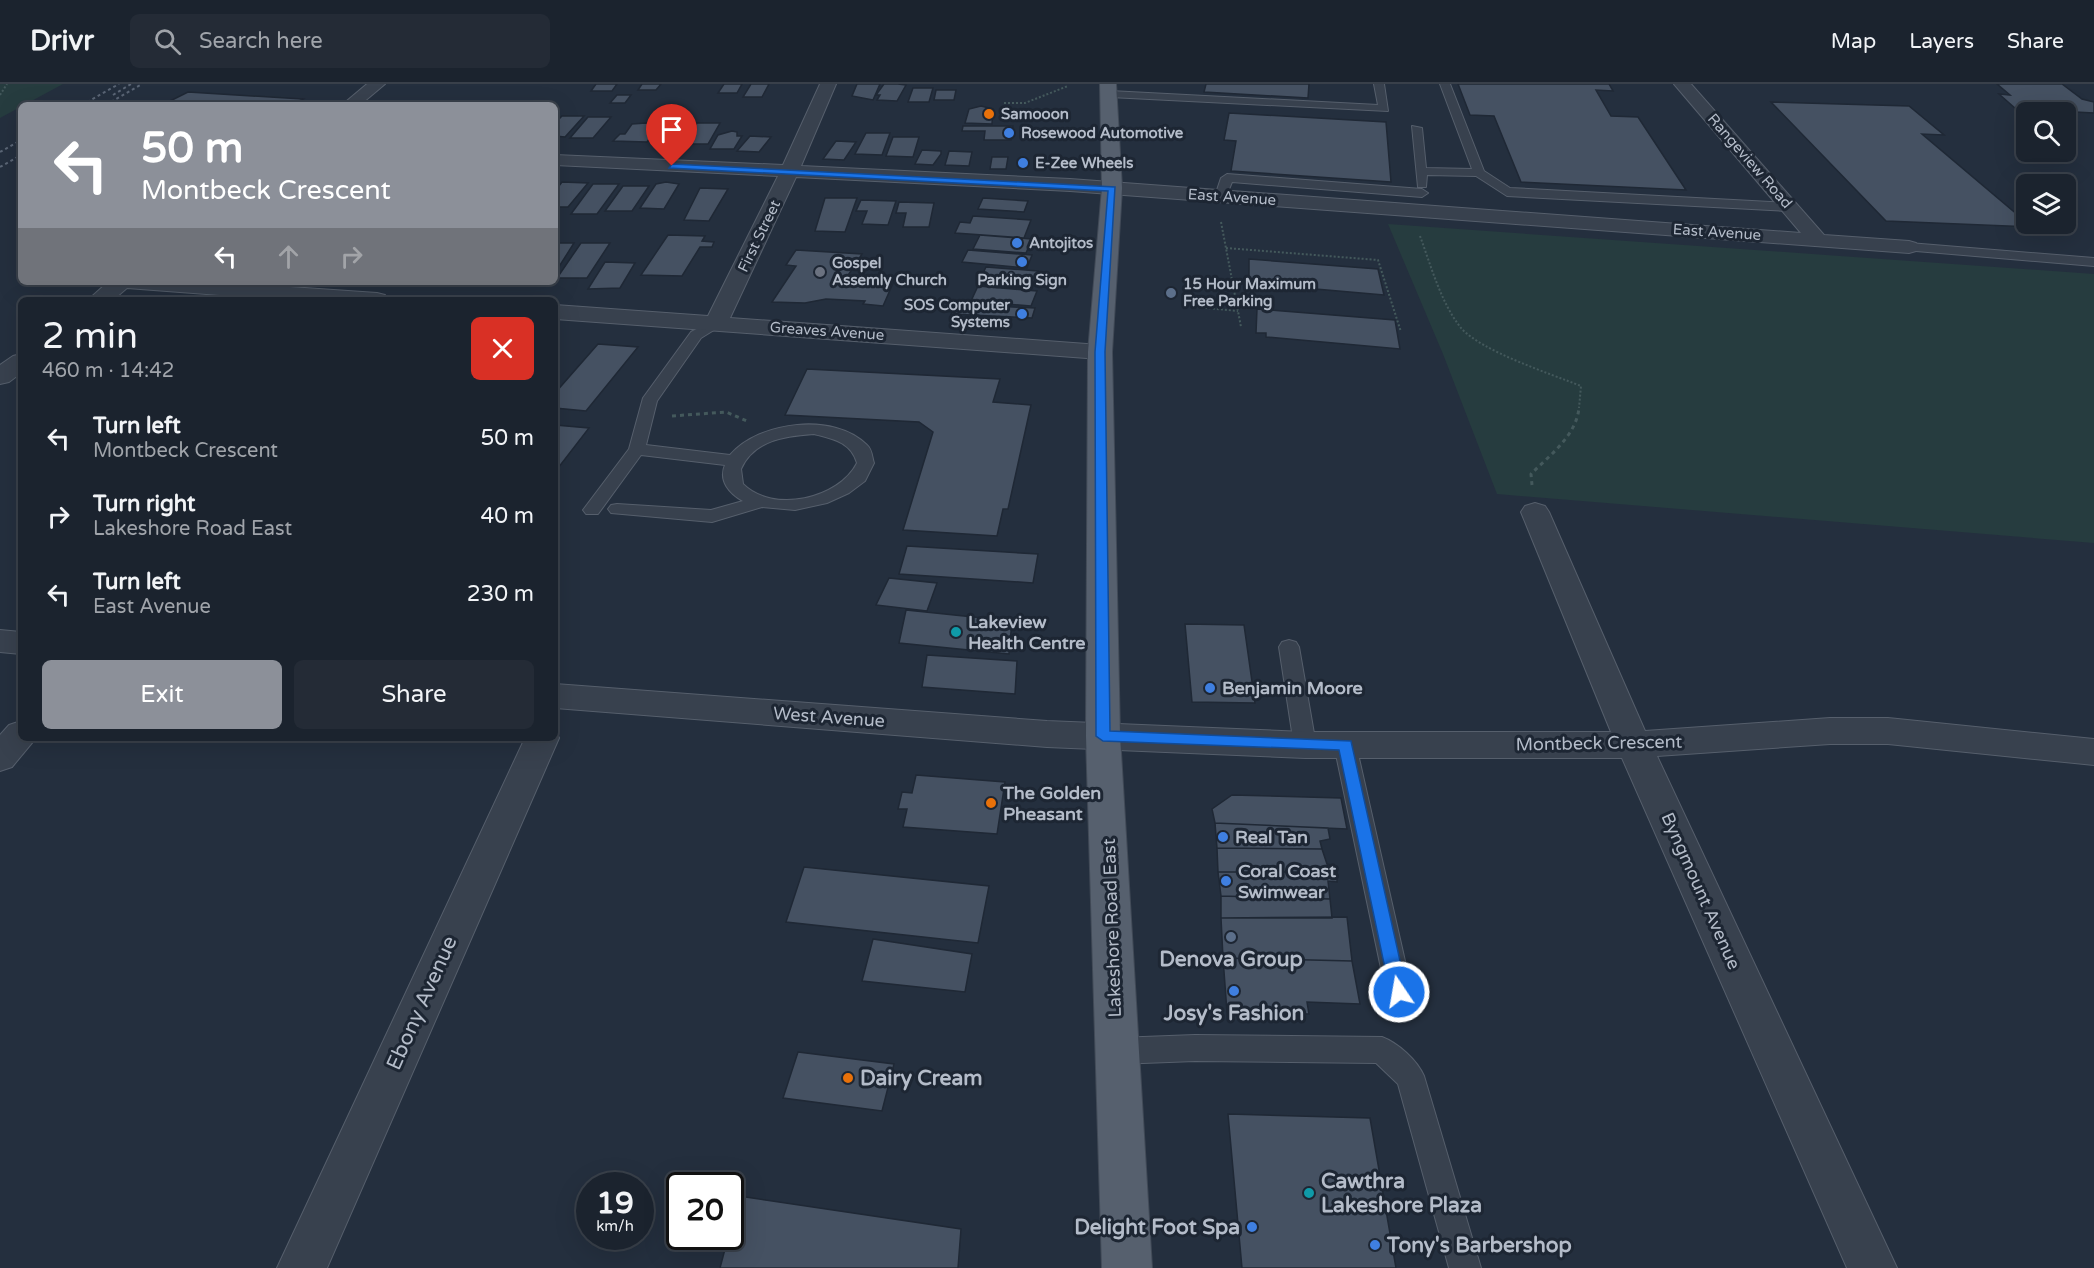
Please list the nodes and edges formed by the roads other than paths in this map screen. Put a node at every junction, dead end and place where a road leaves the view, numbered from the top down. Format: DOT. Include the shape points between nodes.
graph roads {
  1 [pos="377,84"];
  2 [pos="828,84"];
  3 [pos="1379,84"];
  4 [pos="1445,84"];
  5 [pos="1682,84"];
  6 [pos="1109,89"];
  7 [pos="354,102"];
  8 [pos="1416,128"];
  9 [pos="558,160"];
  10 [pos="1422,171"];
  11 [pos="789,173"];
  12 [pos="1479,173"];
  13 [pos="1112,188"];
  14 [pos="1507,192"];
  15 [pos="1789,207"];
  16 [pos="1423,211"];
  17 [pos="1510,218"];
  18 [pos="1817,239"];
  19 [pos="1909,247"];
  20 [pos="2094,262"];
  21 [pos="118,285"];
  22 [pos="170,285"];
  23 [pos="103,297"];
  24 [pos="336,297"];
  25 [pos="558,312"];
  26 [pos="717,322"];
  27 [pos="1100,352"];
  28 [pos="18,363"];
  29 [pos="0,377"];
  30 [pos="637,449"];
  31 [pos="735,461"];
  32 [pos="761,502"];
  33 [pos="617,509"];
  34 [pos="592,510"];
  35 [pos="1535,512"];
  36 [pos="0,641"];
  37 [pos="18,643"];
  38 [pos="1289,647"];
  39 [pos="558,701"];
  40 [pos="1103,736"];
  41 [pos="18,737"];
  42 [pos="541,741"];
  43 [pos="1346,744"];
  44 [pos="1305,745"];
  45 [pos="1634,745"];
  46 [pos="2094,752"];
  47 [pos="0,758"];
  48 [pos="1399,992"];
  49 [pos="1117,1051"];
  50 [pos="302,1268"];
  51 [pos="1127,1268"];
  52 [pos="1465,1268"];
  53 [pos="1872,1268"];
  1 -- 7 [label="street"];
  2 -- 11 [label="street, First Street"];
  3 -- 6 [label="lane" via="1384,109"];
  4 -- 12 [label="lane"];
  5 -- 15 [label="street, Rangeview Road"];
  6 -- 13 [label="main road, Lakeshore Road East"];
  8 -- 10 [label="lane"];
  9 -- 11 [label="street, East Avenue"];
  10 -- 12 [label="lane"];
  10 -- 16 [label="lane"];
  11 -- 13 [label="street, East Avenue"];
  11 -- 26 [label="street, First Street"];
  12 -- 14 [label="lane"];
  13 -- 16 [label="street, East Avenue" via="1221,196 1278,191 1335,195"];
  13 -- 27 [label="main road, Lakeshore Road East"];
  14 -- 15 [label="lane"];
  14 -- 17 [label="lane"];
  15 -- 18 [label="street, Rangeview Road"];
  16 -- 17 [label="street, East Avenue"];
  17 -- 18 [label="street, East Avenue"];
  18 -- 19 [label="street, East Avenue"];
  19 -- 20 [label="lane"];
  21 -- 23 [label="street"];
  22 -- 24 [label="street"];
  25 -- 26 [label="street, Greaves Avenue"];
  26 -- 27 [label="street, Greaves Avenue"];
  26 -- 30 [label="lane" via="696,335 649,401"];
  27 -- 40 [label="main road, Lakeshore Road East"];
  28 -- 29 [label="street"];
  30 -- 31 [label="lane"];
  30 -- 34 [label="lane"];
  31 -- 32 [label="lane" via="731,474 735,485"];
  31 -- 32 [label="lane" via="744,450 777,434 814,429 846,437 864,454 861,476 851,486 819,502 779,506"];
  32 -- 33 [label="lane" via="712,516"];
  35 -- 45 [label="street, Byngmount Avenue"];
  36 -- 37 [label="street"];
  38 -- 44 [label="lane"];
  39 -- 40 [label="street, West Avenue"];
  40 -- 44 [label="street, Montbeck Crescent"];
  40 -- 49 [label="main road, Lakeshore Road East"];
  41 -- 47 [label="street"];
  42 -- 50 [label="street, Ebony Avenue"];
  43 -- 44 [label="street, Montbeck Crescent"];
  43 -- 45 [label="street, Montbeck Crescent"];
  43 -- 48 [label="lane"];
  45 -- 46 [label="street, Montbeck Crescent" via="1830,731 1888,731"];
  45 -- 53 [label="street, Byngmount Avenue"];
  49 -- 51 [label="main road, Lakeshore Road East"];
  49 -- 52 [label="lane" via="1382,1050 1410,1076"];
}
